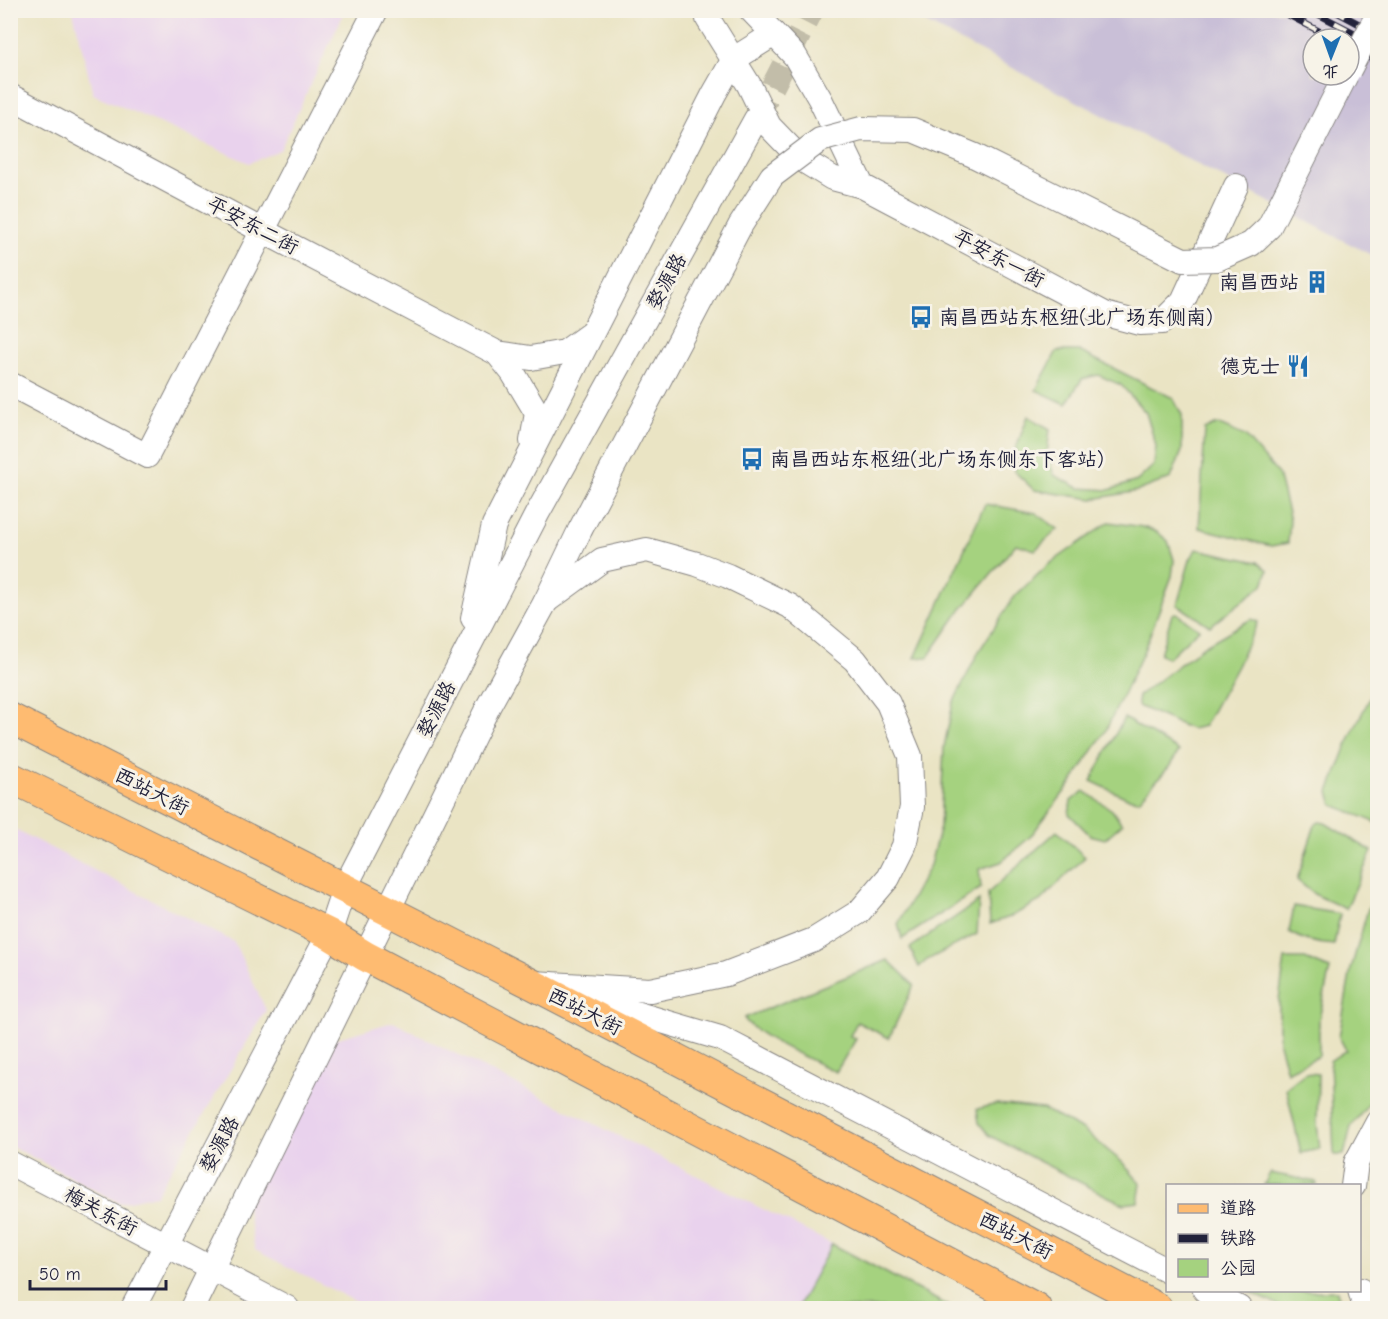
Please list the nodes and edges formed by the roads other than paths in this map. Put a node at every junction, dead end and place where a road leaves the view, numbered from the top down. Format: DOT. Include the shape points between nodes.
graph roads {
  1 [pos="376,10"];
  2 [pos="707,10"];
  3 [pos="750,10"];
  4 [pos="1377,14"];
  5 [pos="774,34"];
  6 [pos="1361,46"];
  7 [pos="734,59"];
  8 [pos="1340,87"];
  9 [pos="10,96"];
  10 [pos="756,119"];
  11 [pos="862,186"];
  12 [pos="1236,186"];
  13 [pos="261,230"];
  14 [pos="594,332"];
  15 [pos="497,353"];
  16 [pos="10,384"];
  17 [pos="529,458"];
  18 [pos="546,601"];
  19 [pos="466,650"];
  20 [pos="10,718"];
  21 [pos="10,777"];
  22 [pos="344,889"];
  23 [pos="388,911"];
  24 [pos="329,934"];
  25 [pos="365,956"];
  26 [pos="530,982"];
  27 [pos="1377,1122"];
  28 [pos="10,1163"];
  29 [pos="1353,1184"];
  30 [pos="166,1245"];
  31 [pos="212,1269"];
  32 [pos="1166,1270"];
  33 [pos="1209,1292"];
  34 [pos="1360,1292"];
  35 [pos="133,1308"];
  36 [pos="192,1308"];
  37 [pos="287,1308"];
  38 [pos="1036,1308"];
  39 [pos="1157,1308"];
  40 [pos="1239,1308"];
  41 [pos="1365,1308"];
  1 -- 13 [label="street"];
  2 -- 7 [label="street, 平安东一街" via="708,19"];
  3 -- 5 [label="street"];
  4 -- 6 [label="street, bridge"];
  5 -- 7 [label="street"];
  5 -- 11 [label="street" via="795,56"];
  7 -- 11 [label="street, 平安东一街" via="769,126 801,159 832,178"];
  7 -- 14 [label="street"];
  8 -- 18 [label="street, bridge" via="1269,227 1251,244 1217,259 1183,260 973,155 912,129 861,129 820,140 772,176 740,226 579,530"];
  9 -- 13 [label="street, 平安东二街"];
  10 -- 19 [label="street, 婺源路"];
  11 -- 12 [label="street, 平安东一街" via="1105,314 1139,324 1162,322 1183,301"];
  13 -- 15 [label="street, 平安东二街"];
  13 -- 16 [label="street" via="147,456"];
  14 -- 15 [label="street" via="565,352 531,358"];
  14 -- 17 [label="street"];
  15 -- 17 [label="street" via="537,413"];
  17 -- 19 [label="street" via="494,525"];
  18 -- 23 [label="street" via="489,705"];
  18 -- 26 [label="street" via="602,560 647,550 728,576 790,606 855,660 888,703 910,756 912,807 904,846 888,878 859,912 814,940 726,974 650,990"];
  19 -- 22 [label="street, 婺源路"];
  20 -- 22 [label="main road, 西站大街"];
  21 -- 24 [label="main road"];
  22 -- 23 [label="main road, 西站大街"];
  22 -- 24 [label="street, 婺源路"];
  23 -- 25 [label="street"];
  23 -- 26 [label="main road, 西站大街"];
  24 -- 25 [label="main road"];
  24 -- 30 [label="street, 婺源路"];
  25 -- 31 [label="street"];
  25 -- 38 [label="main road"];
  26 -- 32 [label="street" via="720,1038"];
  26 -- 39 [label="main road, 西站大街"];
  27 -- 29 [label="street" via="1356,1163"];
  28 -- 30 [label="street, 梅关东街"];
  30 -- 31 [label="street, 梅关东街"];
  30 -- 35 [label="street, 婺源路"];
  31 -- 36 [label="street"];
  31 -- 37 [label="street, 梅关东街"];
  33 -- 40 [label="street"];
  34 -- 41 [label="street"];
}
